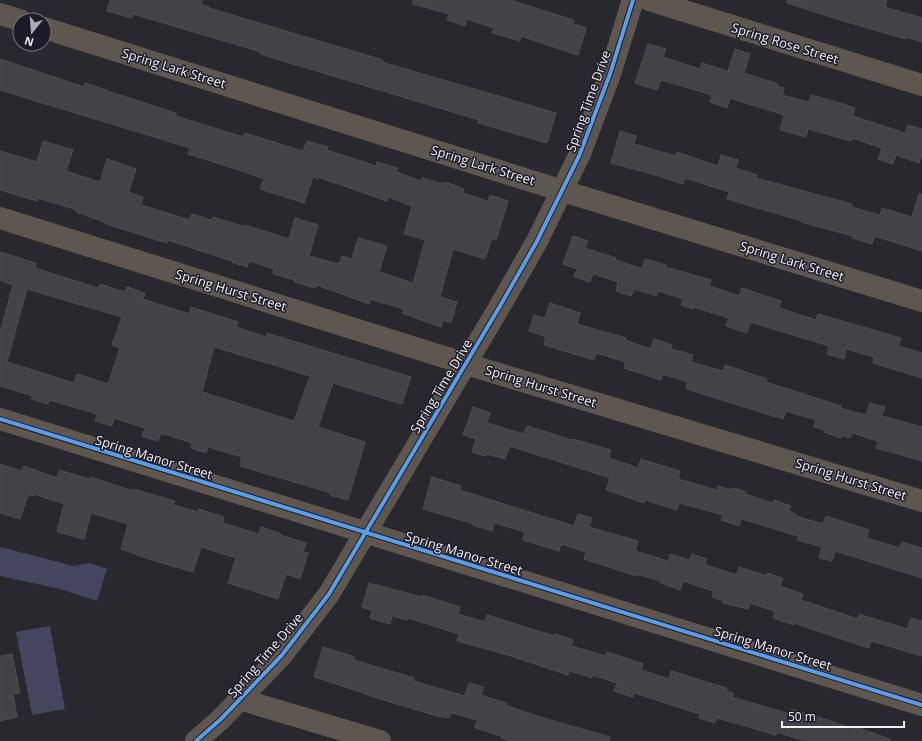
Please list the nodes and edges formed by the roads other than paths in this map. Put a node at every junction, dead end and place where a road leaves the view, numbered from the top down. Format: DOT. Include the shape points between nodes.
graph roads {
  1 [pos="633,0"];
  2 [pos="648,0"];
  3 [pos="0,14"];
  4 [pos="12,18"];
  5 [pos="52,31"];
  6 [pos="922,85"];
  7 [pos="563,191"];
  8 [pos="0,218"];
  9 [pos="922,301"];
  10 [pos="466,363"];
  11 [pos="0,419"];
  12 [pos="922,501"];
  13 [pos="366,533"];
  14 [pos="240,699"];
  15 [pos="922,705"];
  16 [pos="196,741"];
  17 [pos="380,741"];
  1 -- 7 [label="street, Spring Time Drive" via="610,74"];
  2 -- 6 [label="street, Spring Rose Street"];
  3 -- 4 [label="street"];
  5 -- 7 [label="street, Spring Lark Street"];
  7 -- 9 [label="street, Spring Lark Street"];
  7 -- 10 [label="street, Spring Time Drive" via="536,243"];
  8 -- 10 [label="street, Spring Hurst Street"];
  10 -- 12 [label="street, Spring Hurst Street"];
  10 -- 13 [label="street, Spring Time Drive"];
  11 -- 13 [label="street, Spring Manor Street"];
  13 -- 14 [label="street, Spring Time Drive" via="309,620 282,655"];
  13 -- 15 [label="street, Spring Manor Street"];
  14 -- 16 [label="street, Spring Time Drive"];
  14 -- 17 [label="street"];
}
